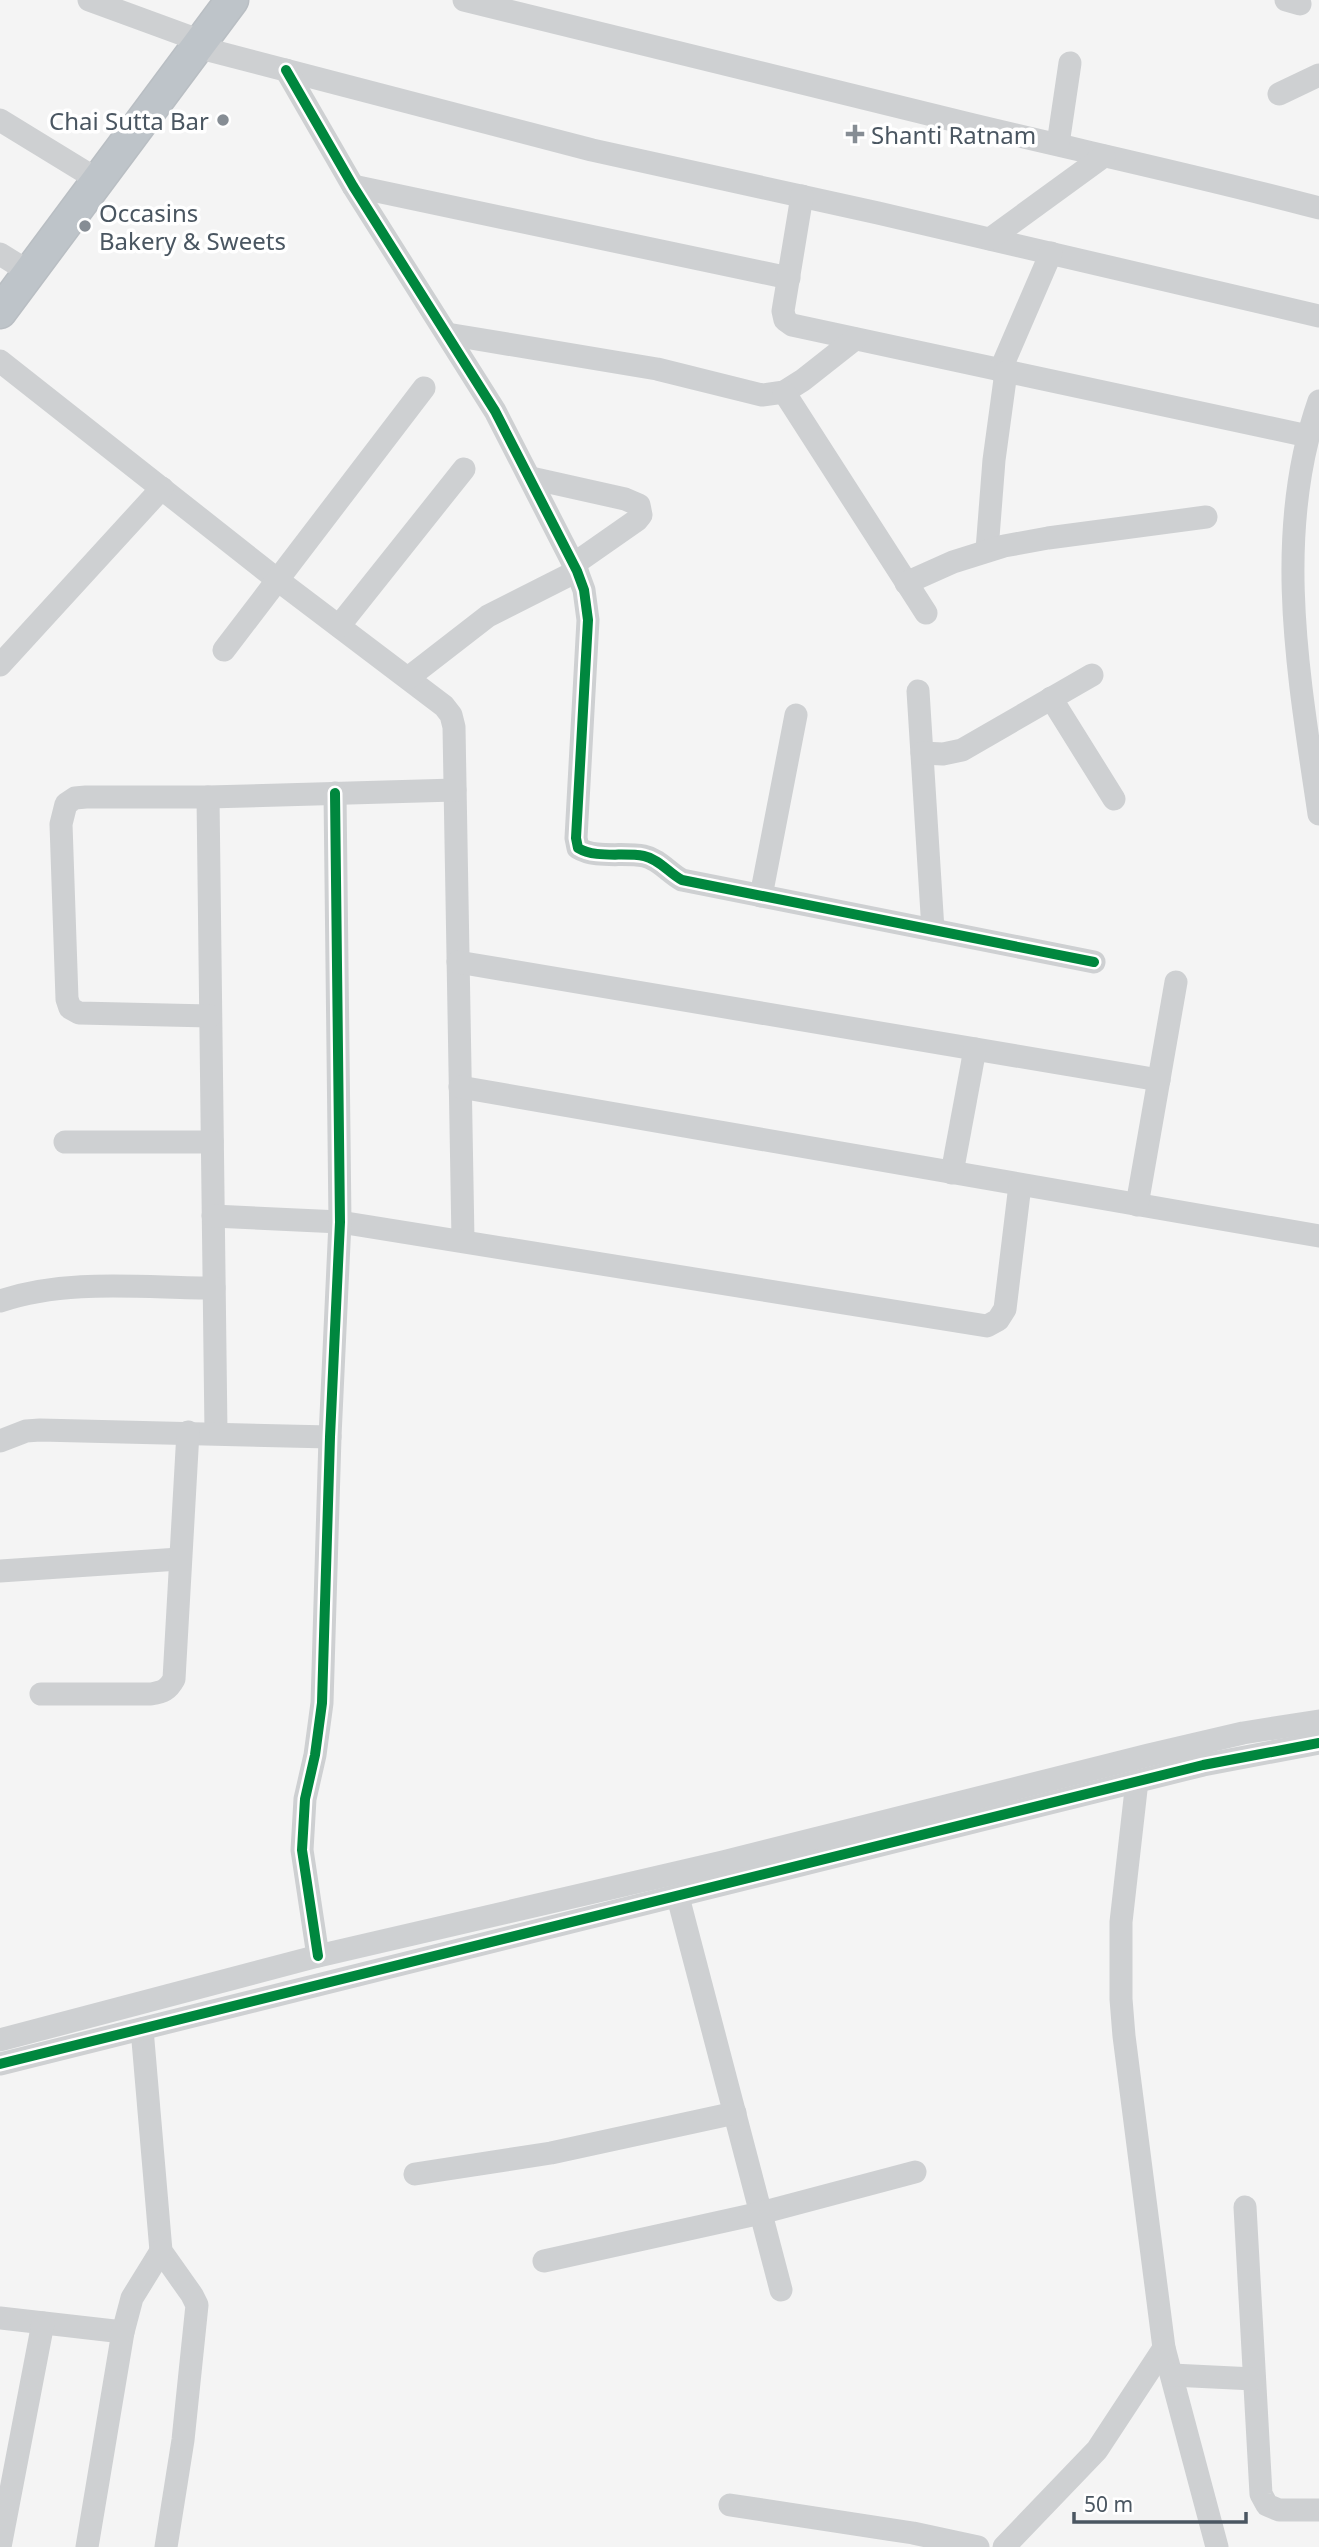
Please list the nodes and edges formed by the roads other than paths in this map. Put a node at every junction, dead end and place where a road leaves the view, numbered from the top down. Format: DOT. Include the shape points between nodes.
graph roads {
  1 [pos="89,0"];
  2 [pos="232,0"];
  3 [pos="464,0"];
  4 [pos="199,44"];
  5 [pos="1070,63"];
  6 [pos="286,71"];
  7 [pos="1319,75"];
  8 [pos="1279,94"];
  9 [pos="0,120"];
  10 [pos="1058,144"];
  11 [pos="1104,156"];
  12 [pos="98,180"];
  13 [pos="353,186"];
  14 [pos="802,196"];
  15 [pos="1319,208"];
  16 [pos="990,239"];
  17 [pos="0,254"];
  18 [pos="1051,254"];
  19 [pos="29,272"];
  20 [pos="789,278"];
  21 [pos="0,312"];
  22 [pos="1319,316"];
  23 [pos="447,334"];
  24 [pos="855,339"];
  25 [pos="0,361"];
  26 [pos="1003,372"];
  27 [pos="424,388"];
  28 [pos="784,391"];
  29 [pos="1319,401"];
  30 [pos="1308,436"];
  31 [pos="464,469"];
  32 [pos="531,478"];
  33 [pos="162,488"];
  34 [pos="1206,517"];
  35 [pos="987,550"];
  36 [pos="575,568"];
  37 [pos="279,581"];
  38 [pos="906,583"];
  39 [pos="926,613"];
  40 [pos="339,626"];
  41 [pos="224,650"];
  42 [pos="0,665"];
  43 [pos="1092,675"];
  44 [pos="408,678"];
  45 [pos="918,691"];
  46 [pos="1051,698"];
  47 [pos="796,715"];
  48 [pos="922,753"];
  49 [pos="455,790"];
  50 [pos="335,793"];
  51 [pos="208,797"];
  52 [pos="1114,799"];
  53 [pos="1319,814"];
  54 [pos="761,896"];
  55 [pos="933,930"];
  56 [pos="458,962"];
  57 [pos="1094,962"];
  58 [pos="1176,982"];
  59 [pos="210,1016"];
  60 [pos="975,1049"];
  61 [pos="1159,1080"];
  62 [pos="460,1087"];
  63 [pos="65,1142"];
  64 [pos="212,1142"];
  65 [pos="952,1173"];
  66 [pos="1020,1185"];
  67 [pos="1137,1205"];
  68 [pos="213,1216"];
  69 [pos="340,1222"];
  70 [pos="1319,1236"];
  71 [pos="463,1240"];
  72 [pos="214,1288"];
  73 [pos="9,1298"];
  74 [pos="188,1432"];
  75 [pos="216,1433"];
  76 [pos="330,1437"];
  77 [pos="5,1439"];
  78 [pos="180,1559"];
  79 [pos="1,1571"];
  80 [pos="41,1694"];
  81 [pos="1319,1721"];
  82 [pos="1319,1743"];
  83 [pos="1136,1781"];
  84 [pos="678,1896"];
  85 [pos="318,1956"];
  86 [pos="142,2029"];
  87 [pos="0,2040"];
  88 [pos="0,2064"];
  89 [pos="735,2113"];
  90 [pos="915,2172"];
  91 [pos="415,2175"];
  92 [pos="1245,2207"];
  93 [pos="761,2213"];
  94 [pos="160,2252"];
  95 [pos="544,2261"];
  96 [pos="780,2290"];
  97 [pos="0,2318"];
  98 [pos="43,2323"];
  99 [pos="123,2332"];
  100 [pos="1164,2348"];
  101 [pos="1172,2375"];
  102 [pos="1254,2379"];
  103 [pos="730,2505"];
  104 [pos="1319,2510"];
  105 [pos="0,2547"];
  106 [pos="87,2547"];
  107 [pos="166,2547"];
  108 [pos="978,2547"];
  109 [pos="1004,2547"];
  110 [pos="1217,2547"];
  1 -- 4 [label="street"];
  2 -- 4 [label="highway"];
  3 -- 10 [label="street"];
  4 -- 6 [label="street"];
  4 -- 12 [label="highway"];
  5 -- 10 [label="street"];
  6 -- 13 [label="street"];
  6 -- 14 [label="street" via="592,150"];
  7 -- 8 [label="street"];
  9 -- 12 [label="street"];
  10 -- 11 [label="street"];
  11 -- 15 [label="street"];
  11 -- 16 [label="street"];
  12 -- 19 [label="highway"];
  13 -- 20 [label="street"];
  13 -- 23 [label="street"];
  14 -- 16 [label="street"];
  14 -- 20 [label="street"];
  16 -- 18 [label="street"];
  17 -- 19 [label="street"];
  18 -- 22 [label="street"];
  18 -- 26 [label="street"];
  19 -- 21 [label="highway"];
  20 -- 24 [label="street" via="785,320"];
  23 -- 28 [label="street" via="657,369 762,395"];
  23 -- 32 [label="street"];
  24 -- 26 [label="street"];
  24 -- 28 [label="street"];
  25 -- 33 [label="street"];
  26 -- 30 [label="street"];
  26 -- 35 [label="street"];
  27 -- 37 [label="street"];
  28 -- 38 [label="street"];
  29 -- 30 [label="street"];
  30 -- 53 [label="street" via="1296,492 1293,597"];
  31 -- 40 [label="street"];
  32 -- 36 [label="street"];
  32 -- 36 [label="street" via="639,505 638,520"];
  33 -- 37 [label="street"];
  33 -- 42 [label="street"];
  34 -- 35 [label="street"];
  35 -- 38 [label="street"];
  36 -- 44 [label="street" via="488,617"];
  36 -- 54 [label="street" via="588,620 578,848 586,853 643,856 682,880"];
  37 -- 40 [label="street"];
  37 -- 41 [label="street"];
  38 -- 39 [label="street"];
  40 -- 44 [label="street"];
  43 -- 46 [label="street"];
  44 -- 49 [label="street" via="451,715"];
  45 -- 48 [label="street"];
  46 -- 48 [label="street" via="962,750"];
  46 -- 52 [label="street"];
  47 -- 54 [label="street"];
  48 -- 55 [label="street"];
  49 -- 50 [label="street"];
  49 -- 56 [label="street"];
  50 -- 51 [label="street"];
  50 -- 69 [label="street"];
  51 -- 59 [label="street"];
  51 -- 59 [label="street" via="75,798 66,804 61,824 66,999 70,1008 79,1013"];
  54 -- 55 [label="street"];
  55 -- 57 [label="street"];
  56 -- 60 [label="street"];
  56 -- 62 [label="street"];
  58 -- 61 [label="street"];
  59 -- 64 [label="street"];
  60 -- 61 [label="street"];
  60 -- 65 [label="street"];
  61 -- 67 [label="street"];
  62 -- 65 [label="street"];
  62 -- 71 [label="street"];
  63 -- 64 [label="street"];
  64 -- 68 [label="street"];
  65 -- 66 [label="street"];
  66 -- 67 [label="street"];
  66 -- 71 [label="street" via="1005,1308 998,1320 987,1326"];
  67 -- 70 [label="street"];
  68 -- 69 [label="street"];
  68 -- 72 [label="street"];
  69 -- 71 [label="street"];
  69 -- 76 [label="street"];
  72 -- 73 [label="street" via="71,1287"];
  72 -- 75 [label="street"];
  74 -- 75 [label="street"];
  74 -- 77 [label="street" via="40,1430"];
  74 -- 78 [label="street"];
  75 -- 76 [label="street"];
  76 -- 85 [label="street" via="322,1703 305,1799 302,1850"];
  78 -- 79 [label="street"];
  78 -- 80 [label="street" via="174,1679 169,1688 151,1694"];
  81 -- 85 [label="street" via="1176,1748 723,1862"];
  82 -- 83 [label="street"];
  83 -- 84 [label="street"];
  83 -- 100 [label="street" via="1121,1922 1121,1999"];
  84 -- 86 [label="street"];
  84 -- 89 [label="street"];
  85 -- 87 [label="street"];
  86 -- 88 [label="street"];
  86 -- 94 [label="street"];
  89 -- 91 [label="street" via="551,2153"];
  89 -- 93 [label="street"];
  90 -- 93 [label="street"];
  92 -- 102 [label="street"];
  93 -- 95 [label="street"];
  93 -- 96 [label="street"];
  94 -- 99 [label="street" via="132,2298"];
  94 -- 107 [label="street" via="197,2305"];
  97 -- 98 [label="street"];
  98 -- 99 [label="street"];
  98 -- 105 [label="street"];
  99 -- 106 [label="street"];
  100 -- 101 [label="street"];
  100 -- 109 [label="street" via="1097,2450"];
  101 -- 102 [label="street"];
  101 -- 110 [label="street"];
  102 -- 104 [label="street" via="1261,2494 1267,2505 1279,2510"];
  103 -- 108 [label="street"];
}
